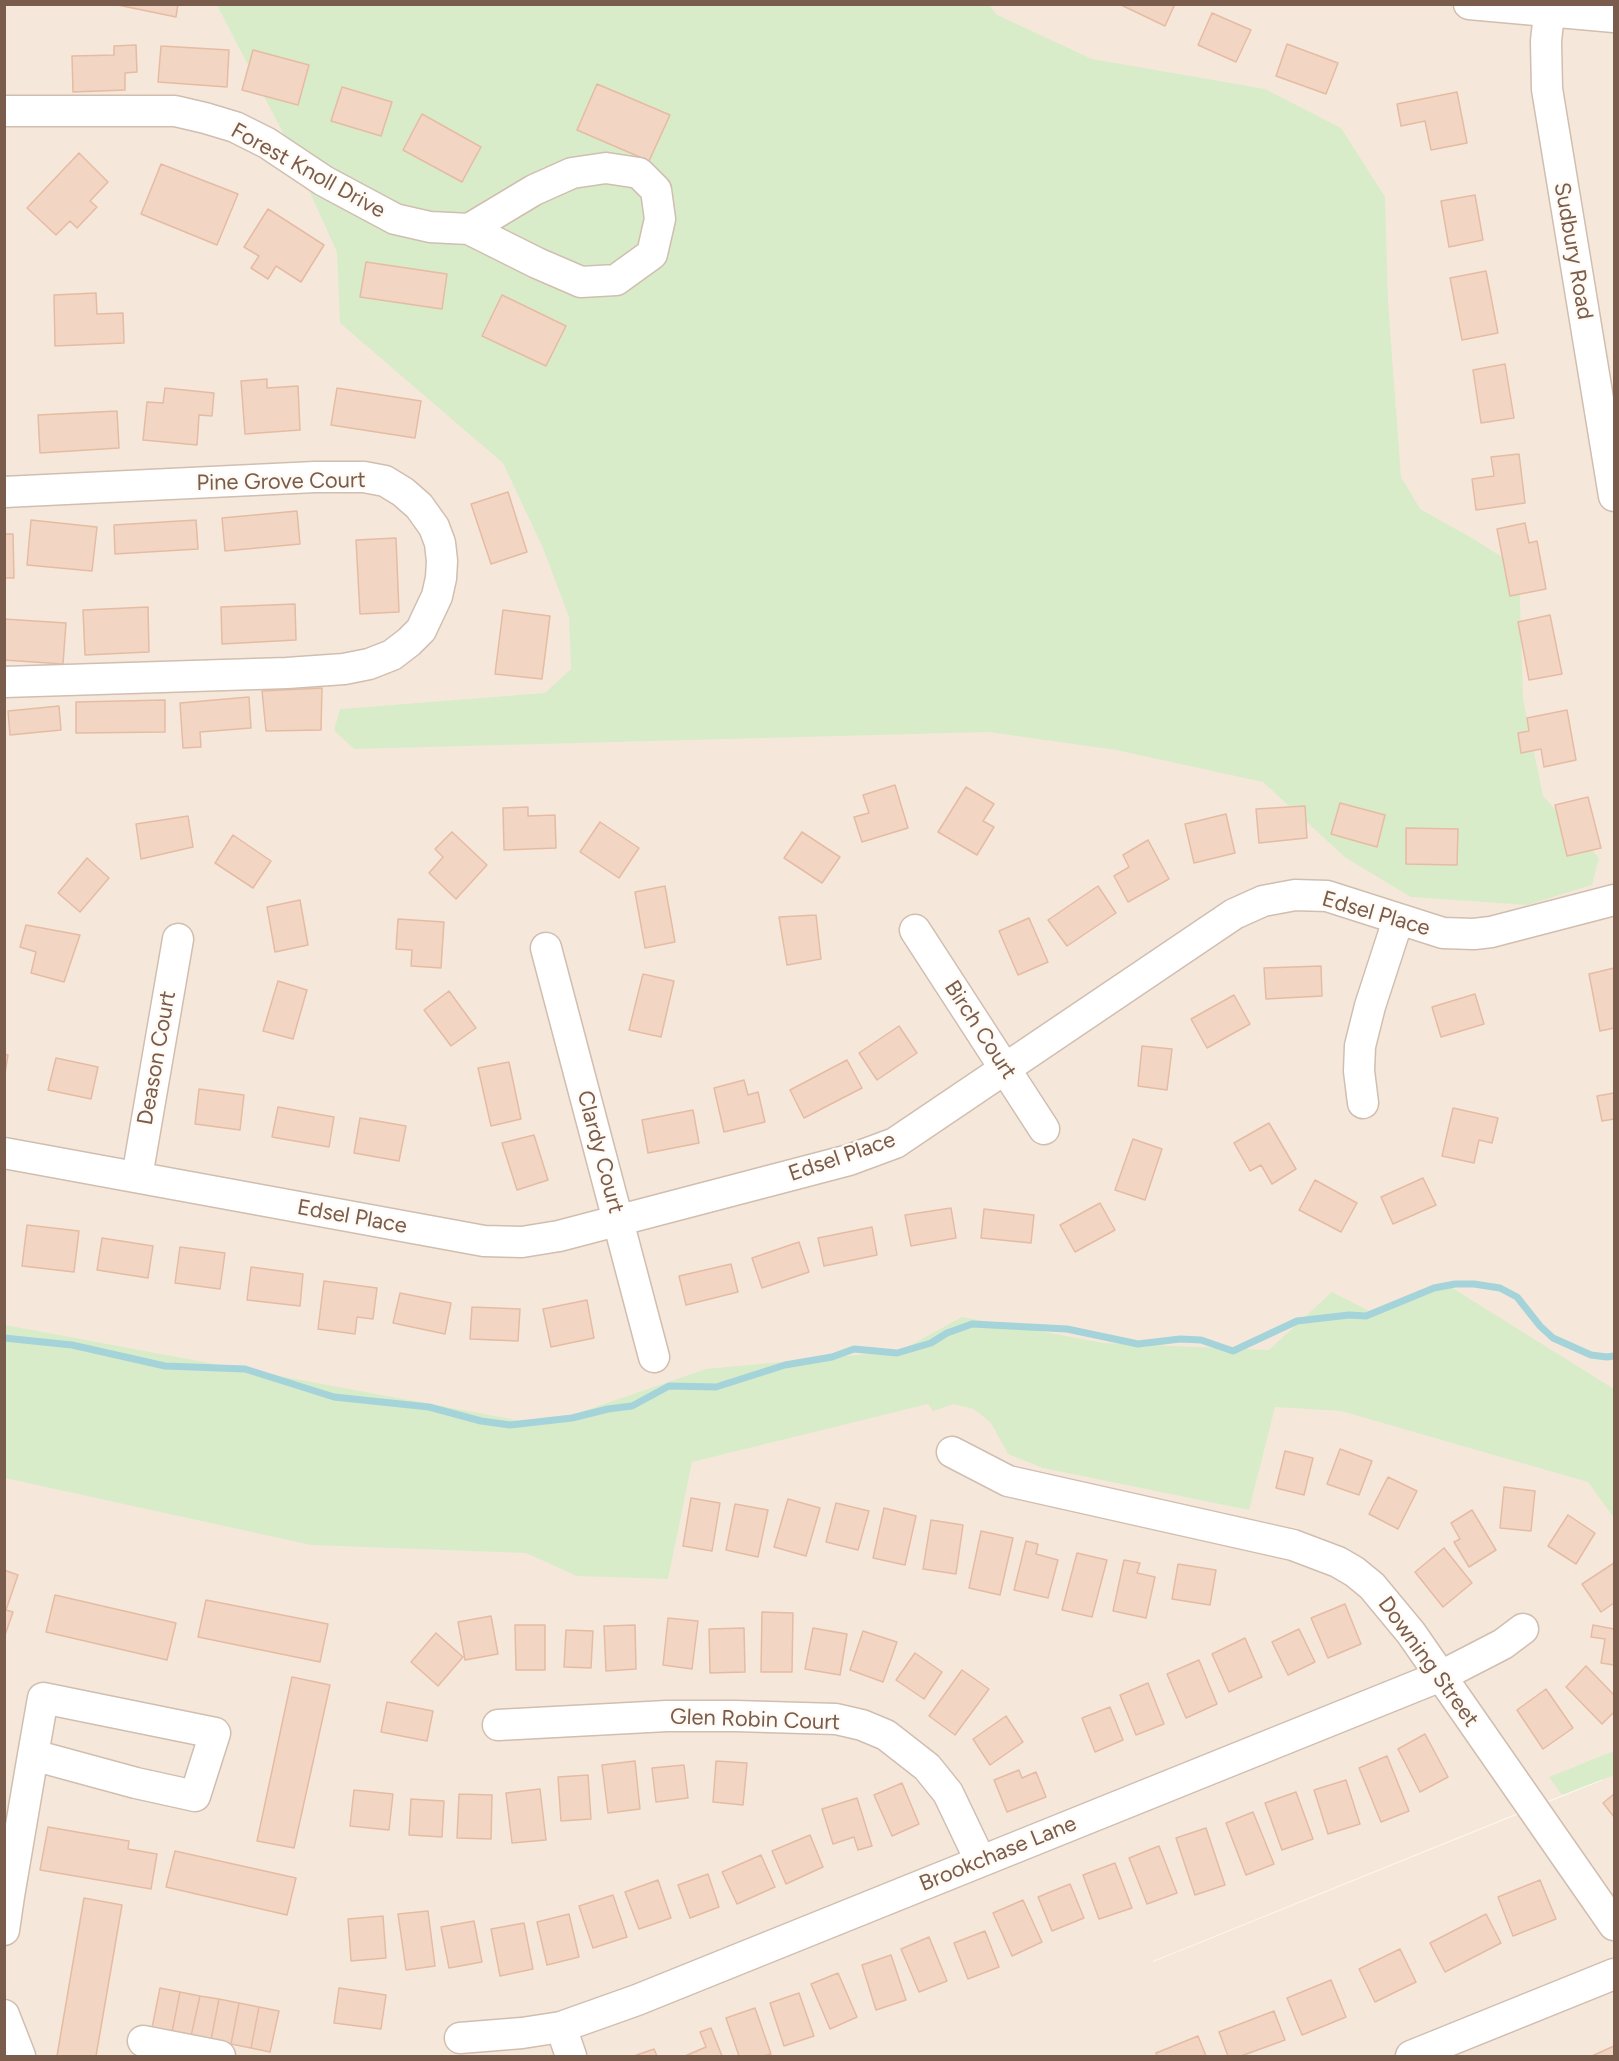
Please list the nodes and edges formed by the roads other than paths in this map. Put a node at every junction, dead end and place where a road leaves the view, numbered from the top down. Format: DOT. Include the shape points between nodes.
graph roads {
  1 [pos="1469,4"];
  2 [pos="1550,8"];
  3 [pos="1614,17"];
  4 [pos="4,111"];
  5 [pos="469,229"];
  6 [pos="1614,488"];
  7 [pos="4,492"];
  8 [pos="4,682"];
  9 [pos="1614,900"];
  10 [pos="1398,920"];
  11 [pos="915,930"];
  12 [pos="178,939"];
  13 [pos="546,948"];
  14 [pos="1005,1068"];
  15 [pos="1363,1103"];
  16 [pos="1044,1129"];
  17 [pos="4,1153"];
  18 [pos="137,1177"];
  19 [pos="618,1222"];
  20 [pos="654,1357"];
  21 [pos="952,1452"];
  22 [pos="1523,1629"];
  23 [pos="1441,1676"];
  24 [pos="498,1725"];
  25 [pos="33,1755"];
  26 [pos="980,1860"];
  27 [pos="1614,1925"];
  28 [pos="4,1930"];
  29 [pos="1614,1974"];
  30 [pos="4,2015"];
  31 [pos="561,2027"];
  32 [pos="460,2038"];
  33 [pos="143,2041"];
  34 [pos="207,2055"];
  35 [pos="21,2056"];
  36 [pos="571,2056"];
  37 [pos="1411,2056"];
  1 -- 2 [label="street"];
  2 -- 3 [label="street"];
  2 -- 6 [label="street, Sudbury Road" via="1547,89"];
  4 -- 5 [label="street, Forest Knoll Drive" via="175,111 205,118 267,143 324,181 394,219 430,227"];
  5 -- 5 [label="street, Forest Knoll Drive" via="581,282 616,280 652,254 660,219 656,190 639,173 606,168 572,173 534,190"];
  7 -- 8 [label="street, Pine Grove Court" via="364,477 385,482 419,506 434,527 442,561 437,596 421,630 392,655 369,664 287,673"];
  9 -- 10 [label="street, Edsel Place" via="1474,934 1443,933"];
  10 -- 14 [label="street, Edsel Place" via="1327,896 1295,895 1263,901 1224,920"];
  10 -- 15 [label="street" via="1360,1046"];
  11 -- 14 [label="street, Birch Court"];
  12 -- 18 [label="street, Deason Court"];
  13 -- 19 [label="street, Clardy Court"];
  14 -- 16 [label="street, Birch Court"];
  14 -- 19 [label="street, Edsel Place" via="895,1143 849,1160"];
  17 -- 18 [label="street, Edsel Place"];
  18 -- 19 [label="street, Edsel Place" via="484,1241 522,1242"];
  19 -- 20 [label="street, Clardy Court"];
  21 -- 23 [label="street, Downing Street" via="1008,1481 1293,1545 1338,1562 1372,1586"];
  22 -- 23 [label="street, Brookchase Lane" via="1503,1644"];
  23 -- 26 [label="street, Brookchase Lane"];
  23 -- 27 [label="street, Downing Street"];
  24 -- 26 [label="street, Glen Robin Court" via="735,1716 827,1718 862,1725 886,1735 927,1767 948,1794"];
  25 -- 25 [label="street" via="43,1698 214,1733 195,1797"];
  25 -- 28 [label="street"];
  26 -- 31 [label="street, Brookchase Lane" via="637,2000"];
  29 -- 37 [label="street"];
  30 -- 35 [label="street"];
  31 -- 32 [label="street, Brookchase Lane"];
  31 -- 36 [label="street"];
  33 -- 34 [label="street"];
}
